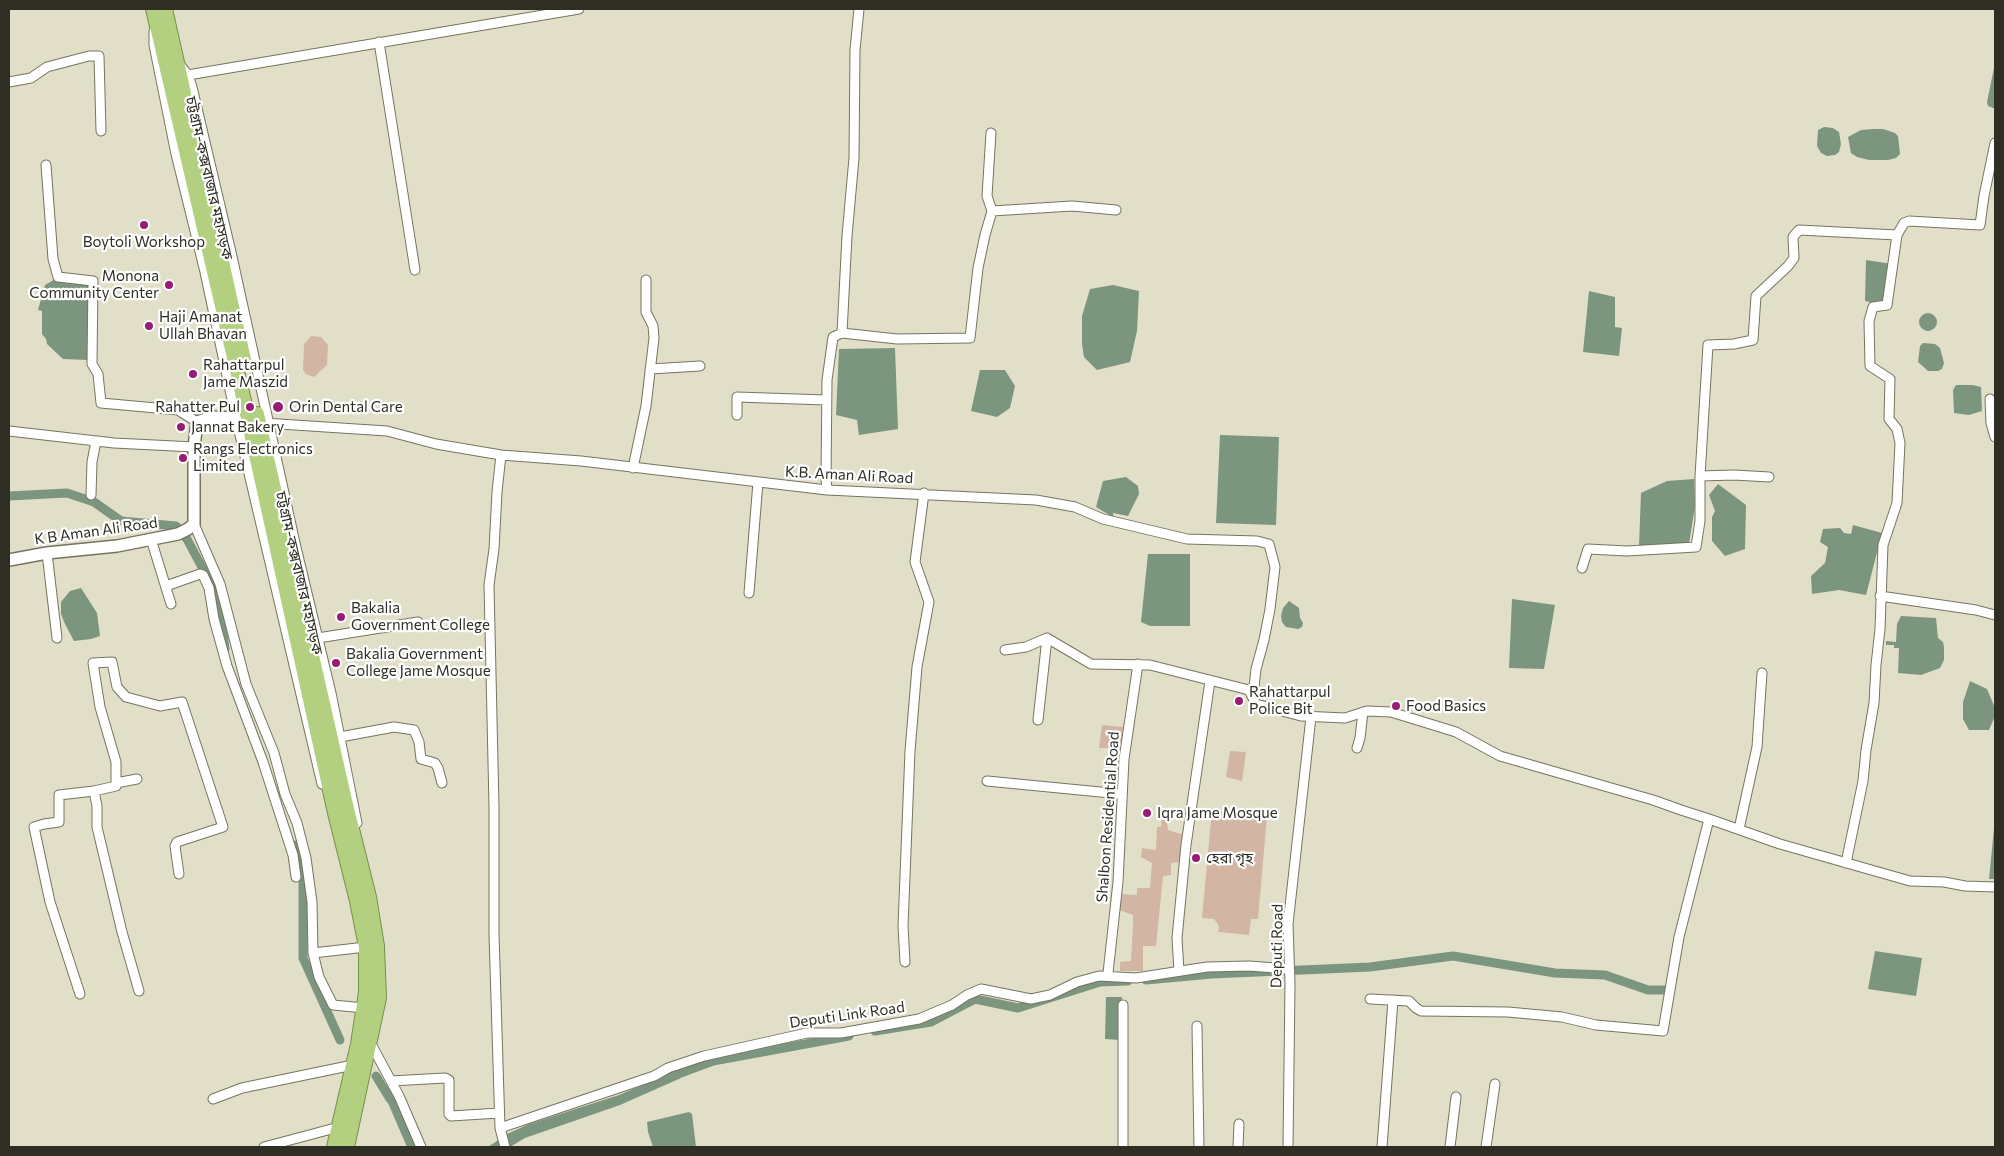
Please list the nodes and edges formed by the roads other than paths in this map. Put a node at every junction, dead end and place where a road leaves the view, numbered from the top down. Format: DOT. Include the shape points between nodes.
graph roads {
  1 [pos="153,9"];
  2 [pos="579,9"];
  3 [pos="859,9"];
  4 [pos="567,10"];
  5 [pos="163,17"];
  6 [pos="379,42"];
  7 [pos="177,61"];
  8 [pos="188,75"];
  9 [pos="9,82"];
  10 [pos="101,131"];
  11 [pos="991,133"];
  12 [pos="1995,143"];
  13 [pos="46,165"];
  14 [pos="1116,210"];
  15 [pos="992,211"];
  16 [pos="1897,235"];
  17 [pos="415,270"];
  18 [pos="646,280"];
  19 [pos="842,333"];
  20 [pos="700,366"];
  21 [pos="650,369"];
  22 [pos="1990,399"];
  23 [pos="826,400"];
  24 [pos="737,415"];
  25 [pos="239,418"];
  26 [pos="197,422"];
  27 [pos="267,424"];
  28 [pos="9,431"];
  29 [pos="1995,437"];
  30 [pos="96,441"];
  31 [pos="194,447"];
  32 [pos="501,455"];
  33 [pos="633,468"];
  34 [pos="1700,476"];
  35 [pos="1768,477"];
  36 [pos="758,482"];
  37 [pos="828,490"];
  38 [pos="924,493"];
  39 [pos="91,494"];
  40 [pos="187,529"];
  41 [pos="150,539"];
  42 [pos="47,553"];
  43 [pos="9,560"];
  44 [pos="1582,568"];
  45 [pos="166,586"];
  46 [pos="749,593"];
  47 [pos="1880,596"];
  48 [pos="171,604"];
  49 [pos="1995,615"];
  50 [pos="418,622"];
  51 [pos="57,638"];
  52 [pos="318,638"];
  53 [pos="1047,638"];
  54 [pos="1005,650"];
  55 [pos="1138,664"];
  56 [pos="1762,673"];
  57 [pos="1210,681"];
  58 [pos="1253,697"];
  59 [pos="1363,712"];
  60 [pos="1311,717"];
  61 [pos="1038,720"];
  62 [pos="340,737"];
  63 [pos="1357,748"];
  64 [pos="137,779"];
  65 [pos="987,780"];
  66 [pos="116,783"];
  67 [pos="442,783"];
  68 [pos="94,791"];
  69 [pos="331,793"];
  70 [pos="1122,794"];
  71 [pos="1709,818"];
  72 [pos="1738,829"];
  73 [pos="1846,863"];
  74 [pos="358,872"];
  75 [pos="179,874"];
  76 [pos="296,877"];
  77 [pos="1995,887"];
  78 [pos="366,948"];
  79 [pos="313,954"];
  80 [pos="905,962"];
  81 [pos="1289,969"];
  82 [pos="1179,971"];
  83 [pos="1108,973"];
  84 [pos="139,991"];
  85 [pos="80,994"];
  86 [pos="1370,999"];
  87 [pos="1393,1000"];
  88 [pos="1123,1005"];
  89 [pos="364,1008"];
  90 [pos="1196,1026"];
  91 [pos="370,1042"];
  92 [pos="353,1065"];
  93 [pos="391,1081"];
  94 [pos="1495,1084"];
  95 [pos="1456,1097"];
  96 [pos="213,1098"];
  97 [pos="499,1114"];
  98 [pos="1239,1124"];
  99 [pos="338,1127"];
  100 [pos="501,1132"];
  101 [pos="264,1147"];
  102 [pos="334,1147"];
  103 [pos="347,1147"];
  104 [pos="421,1147"];
  105 [pos="505,1147"];
  106 [pos="1123,1147"];
  107 [pos="1199,1147"];
  108 [pos="1238,1147"];
  109 [pos="1288,1147"];
  110 [pos="1382,1147"];
  111 [pos="1450,1147"];
  112 [pos="1486,1147"];
  1 -- 5 [label="highway, চট্টগ্রাম-কক্সবাজার মহাসড়ক"];
  2 -- 4 [label="street"];
  3 -- 19 [label="street" via="855,50 854,158"];
  4 -- 6 [label="street"];
  5 -- 7 [label="highway, চট্টগ্রাম-কক্সবাজার মহাসড়ক"];
  5 -- 25 [label="street" via="154,45 178,164"];
  5 -- 69 [label="highway, চট্টগ্রাম-কক্সবাজার মহাসড়ক"];
  6 -- 8 [label="street"];
  6 -- 17 [label="street"];
  7 -- 8 [label="street"];
  7 -- 74 [label="highway, চট্টগ্রাম-কক্সবাজার মহাসড়ক"];
  8 -- 27 [label="street"];
  9 -- 10 [label="street" via="31,78 47,67 99,56"];
  11 -- 15 [label="street" via="987,196"];
  12 -- 16 [label="street" via="1980,225 1909,221"];
  13 -- 26 [label="street" via="53,258 58,277 92,281 92,364 98,374 101,403 178,410"];
  14 -- 15 [label="street" via="1072,206"];
  15 -- 19 [label="street" via="978,268 970,338 897,339"];
  16 -- 34 [label="street" via="1798,230 1793,237 1794,258 1756,296 1753,340 1708,345"];
  16 -- 47 [label="street" via="1887,305 1873,308 1869,321 1870,366 1890,379 1889,419 1897,429 1900,443 1897,503 1883,545"];
  18 -- 21 [label="street" via="646,312 653,326"];
  19 -- 23 [label="street" via="833,337"];
  20 -- 21 [label="street"];
  21 -- 33 [label="street"];
  22 -- 29 [label="street"];
  23 -- 24 [label="street" via="737,397"];
  23 -- 37 [label="street"];
  25 -- 26 [label="street" via="212,417"];
  25 -- 69 [label="street" via="320,775 324,787"];
  26 -- 31 [label="street"];
  27 -- 32 [label="street, K.B. Aman Ali Road" via="387,431 436,444"];
  27 -- 52 [label="street"];
  28 -- 30 [label="street"];
  30 -- 31 [label="street"];
  30 -- 39 [label="street"];
  31 -- 40 [label="street"];
  32 -- 33 [label="street, K.B. Aman Ali Road"];
  32 -- 97 [label="street" via="489,585"];
  33 -- 36 [label="street, K.B. Aman Ali Road"];
  34 -- 35 [label="street"];
  34 -- 44 [label="street" via="1700,522 1696,547 1627,551 1588,549"];
  36 -- 37 [label="street, K.B. Aman Ali Road"];
  36 -- 46 [label="street"];
  37 -- 38 [label="street, K.B. Aman Ali Road"];
  38 -- 58 [label="street, K.B. Aman Ali Road" via="1036,500 1076,506 1103,519 1187,539 1269,544 1275,567"];
  38 -- 80 [label="street" via="915,562 929,602 917,667 910,751 903,926"];
  40 -- 41 [label="street, K B Aman Ali Road"];
  40 -- 79 [label="street" via="220,584 246,684 274,753 297,823 312,902"];
  41 -- 42 [label="street, K B Aman Ali Road"];
  41 -- 45 [label="street"];
  42 -- 43 [label="street, K B Aman Ali Road"];
  42 -- 51 [label="street"];
  45 -- 48 [label="street"];
  45 -- 76 [label="street" via="200,574 209,588 227,666 263,762 293,855"];
  47 -- 49 [label="street"];
  47 -- 73 [label="street" via="1874,703 1863,781"];
  50 -- 52 [label="street"];
  52 -- 62 [label="street"];
  53 -- 54 [label="street" via="1018,649"];
  53 -- 55 [label="street" via="1091,664"];
  53 -- 61 [label="street"];
  55 -- 57 [label="street"];
  55 -- 70 [label="street, Shalbon Residential Road"];
  56 -- 72 [label="street" via="1757,747"];
  57 -- 58 [label="street" via="1249,690"];
  57 -- 82 [label="street" via="1190,810 1178,924"];
  58 -- 60 [label="street" via="1256,704 1269,709"];
  59 -- 60 [label="street" via="1345,718"];
  59 -- 63 [label="street"];
  59 -- 71 [label="street" via="1391,712 1421,721 1456,732 1500,756"];
  60 -- 81 [label="street, Deputi Road" via="1288,924"];
  62 -- 67 [label="street" via="394,727 414,730 421,758 435,763"];
  62 -- 74 [label="street" via="365,858"];
  64 -- 66 [label="street"];
  65 -- 70 [label="street"];
  66 -- 68 [label="street" via="116,786"];
  66 -- 75 [label="street" via="116,762 100,707 93,662 112,662 117,687 126,697 160,706 182,702 223,827 177,842"];
  68 -- 84 [label="street" via="97,827"];
  68 -- 85 [label="street" via="59,795 59,822 34,827 50,902"];
  69 -- 74 [label="highway, চট্টগ্রাম-কক্সবাজার মহাসড়ক"];
  70 -- 83 [label="street, Shalbon Residential Road" via="1118,882"];
  71 -- 72 [label="street"];
  71 -- 87 [label="street" via="1679,937 1663,1031 1508,1012 1421,1011 1408,1001"];
  72 -- 73 [label="street"];
  73 -- 77 [label="street" via="1910,881"];
  74 -- 78 [label="highway, চট্টগ্রাম-কক্সবাজার মহাসড়ক"];
  74 -- 91 [label="highway, চট্টগ্রাম-কক্সবাজার মহাসড়ক" via="369,897 376,946 379,998"];
  78 -- 79 [label="street"];
  78 -- 89 [label="highway, চট্টগ্রাম-কক্সবাজার মহাসড়ক"];
  79 -- 89 [label="street" via="318,977 333,1005"];
  81 -- 82 [label="street, Deputi Link Road" via="1248,966"];
  81 -- 109 [label="street, Deputi Road"];
  82 -- 100 [label="street, Deputi Link Road" via="1136,978 1099,976 1031,999 982,990 918,1019 841,1032 807,1033 704,1056"];
  86 -- 87 [label="street"];
  87 -- 110 [label="street"];
  88 -- 106 [label="street"];
  89 -- 92 [label="highway, চট্টগ্রাম-কক্সবাজার মহাসড়ক"];
  90 -- 107 [label="street"];
  91 -- 93 [label="street"];
  91 -- 103 [label="highway, চট্টগ্রাম-কক্সবাজার মহাসড়ক"];
  92 -- 96 [label="street" via="242,1088"];
  92 -- 99 [label="highway, চট্টগ্রাম-কক্সবাজার মহাসড়ক"];
  93 -- 97 [label="street" via="445,1078 449,1080 451,1116"];
  93 -- 104 [label="street"];
  94 -- 112 [label="street"];
  95 -- 111 [label="street"];
  97 -- 100 [label="street"];
  98 -- 108 [label="street"];
  99 -- 101 [label="street"];
  99 -- 102 [label="highway, চট্টগ্রাম-কক্সবাজার মহাসড়ক"];
  100 -- 105 [label="street"];
}
